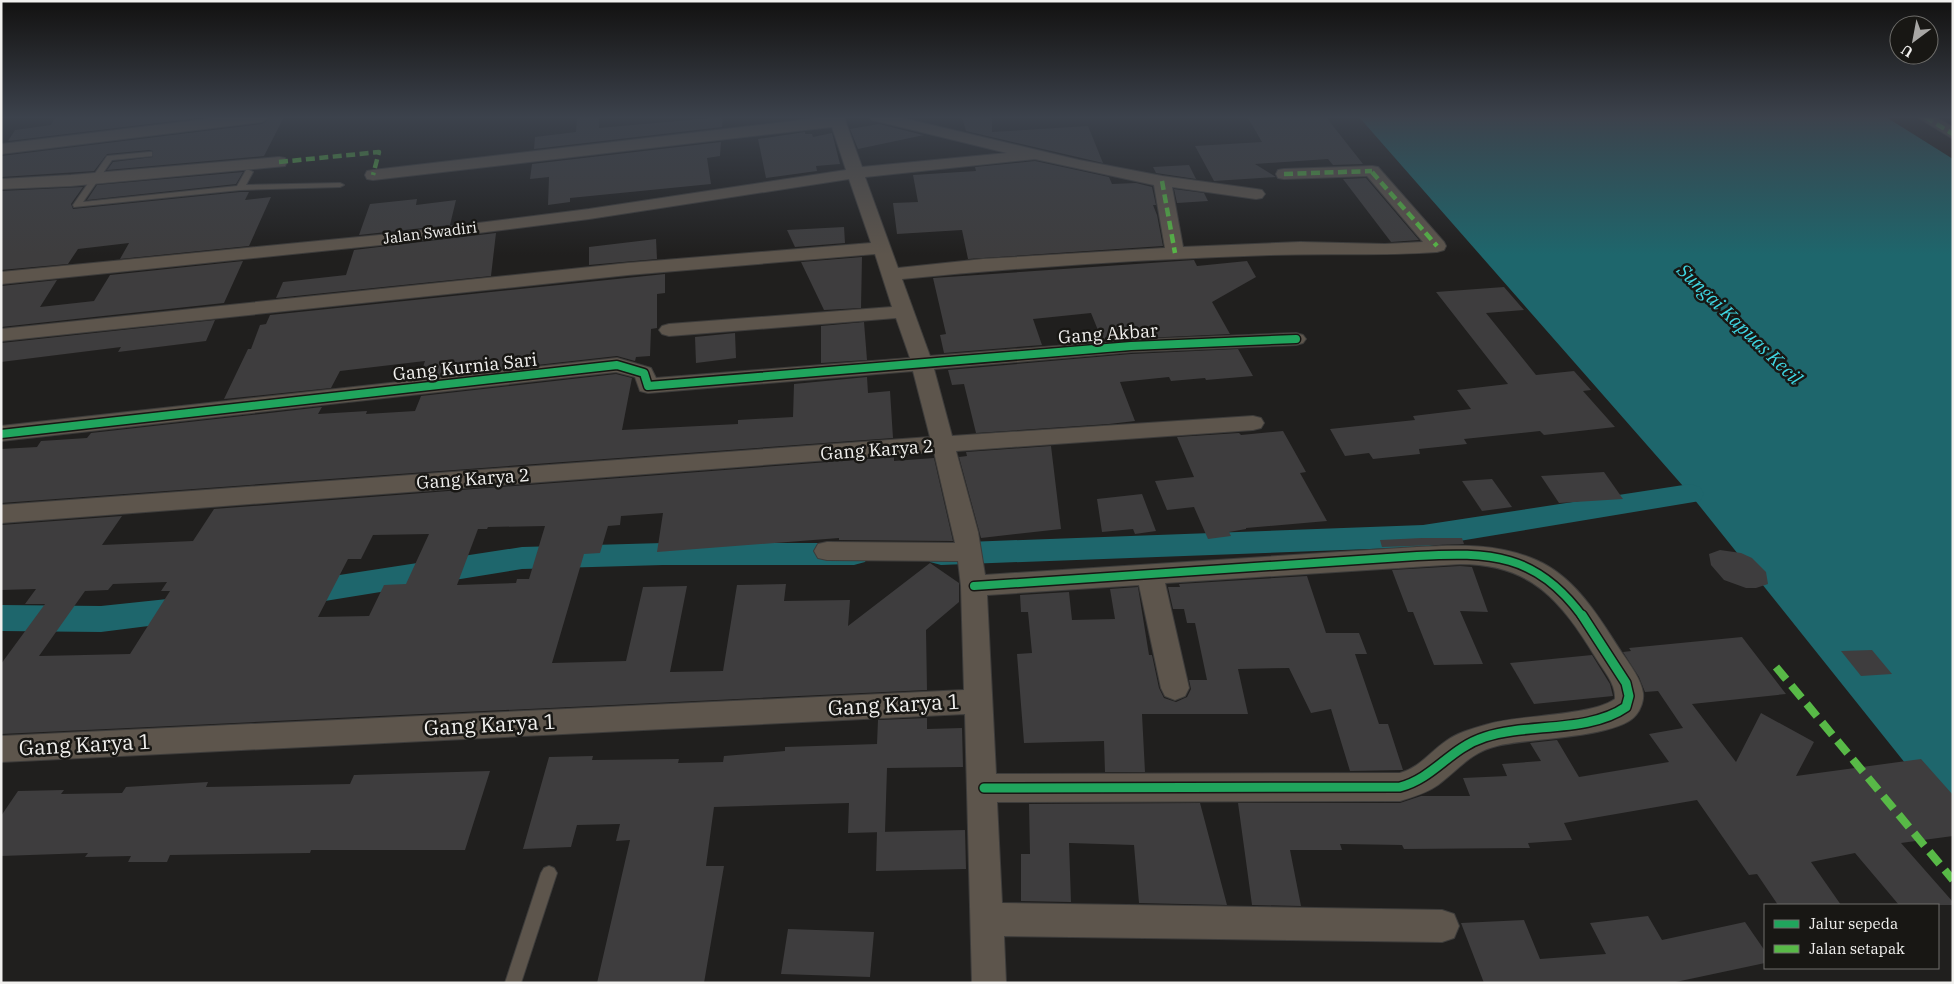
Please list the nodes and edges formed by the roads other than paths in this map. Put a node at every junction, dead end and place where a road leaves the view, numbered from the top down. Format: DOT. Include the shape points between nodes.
graph roads {
  1 [pos="107,163"];
  2 [pos="262,163"];
  3 [pos="476,163"];
  4 [pos="853,163"];
  5 [pos="955,163"];
  6 [pos="1072,163"];
  7 [pos="249,172"];
  8 [pos="857,173"];
  9 [pos="1284,174"];
  10 [pos="374,175"];
  11 [pos="96,178"];
  12 [pos="1162,181"];
  13 [pos="1,184"];
  14 [pos="340,185"];
  15 [pos="240,188"];
  16 [pos="1256,194"];
  17 [pos="883,248"];
  18 [pos="1175,253"];
  19 [pos="892,274"];
  20 [pos="1,278"];
  21 [pos="902,312"];
  22 [pos="670,330"];
  23 [pos="1,335"];
  24 [pos="1296,339"];
  25 [pos="922,363"];
  26 [pos="1253,423"];
  27 [pos="1,434"];
  28 [pos="944,445"];
  29 [pos="1,514"];
  30 [pos="827,551"];
  31 [pos="970,560"];
  32 [pos="1150,574"];
  33 [pos="1175,688"];
  34 [pos="978,701"];
  35 [pos="1,749"];
  36 [pos="984,788"];
  37 [pos="549,873"];
  38 [pos="987,919"];
  39 [pos="1442,926"];
  40 [pos="513,983"];
  41 [pos="989,983"];
  1 -- 11 [label="lane"];
  2 -- 11 [label="street"];
  3 -- 10 [label="street"];
  4 -- 8 [label="street"];
  5 -- 8 [label="street, Jalan Swadiri"];
  6 -- 12 [label="street"];
  7 -- 15 [label="lane"];
  8 -- 17 [label="street"];
  8 -- 20 [label="street, Jalan Swadiri" via="589,214"];
  9 -- 18 [label="street" via="1372,172 1437,246 1385,250 1300,248"];
  11 -- 13 [label="street"];
  11 -- 15 [label="lane" via="77,205"];
  12 -- 16 [label="street"];
  12 -- 18 [label="street"];
  14 -- 15 [label="lane"];
  17 -- 19 [label="street"];
  17 -- 23 [label="street" via="628,269"];
  18 -- 19 [label="street"];
  19 -- 21 [label="street"];
  21 -- 22 [label="street"];
  21 -- 25 [label="street"];
  24 -- 25 [label="street, Gang Akbar" via="1131,346"];
  25 -- 27 [label="street, Gang Kurnia Sari" via="648,386 644,373 618,365"];
  25 -- 28 [label="street"];
  26 -- 28 [label="street, Gang Karya 2"];
  28 -- 29 [label="street, Gang Karya 2"];
  28 -- 31 [label="street"];
  30 -- 31 [label="street"];
  31 -- 32 [label="street"];
  31 -- 34 [label="street"];
  32 -- 33 [label="street"];
  32 -- 36 [label="street" via="1417,556 1484,555 1518,563 1553,582 1576,606 1622,676 1628,691 1628,703 1620,712 1606,717 1499,733 1476,740 1452,753 1423,780 1400,787"];
  34 -- 35 [label="street, Gang Karya 1"];
  34 -- 36 [label="street"];
  36 -- 38 [label="street"];
  37 -- 40 [label="lane"];
  38 -- 39 [label="street"];
  38 -- 41 [label="street"];
}
